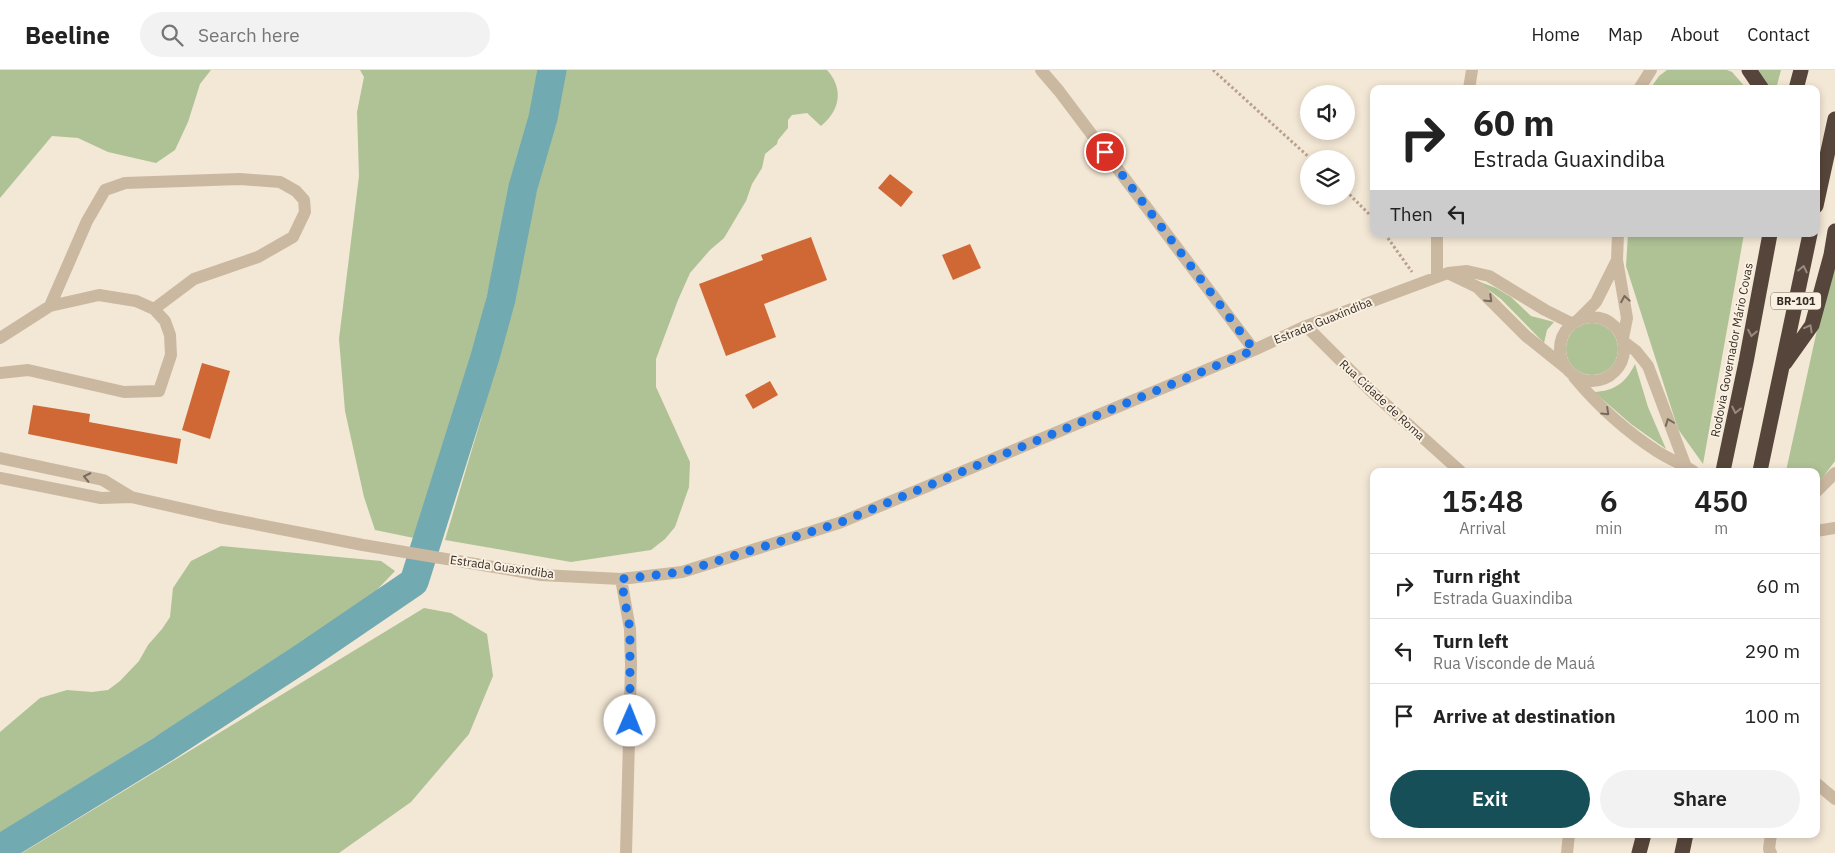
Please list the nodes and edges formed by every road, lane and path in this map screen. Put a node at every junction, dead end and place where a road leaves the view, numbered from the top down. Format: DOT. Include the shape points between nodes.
graph roads {
  1 [pos="1041,70"];
  2 [pos="1213,70"];
  3 [pos="1472,70"];
  4 [pos="1651,70"];
  5 [pos="1749,70"];
  6 [pos="1800,70"];
  7 [pos="1470,85"];
  8 [pos="1642,85"];
  9 [pos="1759,85"];
  10 [pos="1797,85"];
  11 [pos="1835,119"];
  12 [pos="1301,150"];
  13 [pos="1820,188"];
  14 [pos="1355,199"];
  15 [pos="1370,215"];
  16 [pos="1835,231"];
  17 [pos="1387,237"];
  18 [pos="1437,237"];
  19 [pos="1618,237"];
  20 [pos="1760,237"];
  21 [pos="1769,237"];
  22 [pos="1809,237"];
  23 [pos="1617,260"];
  24 [pos="1442,274"];
  25 [pos="1420,282"];
  26 [pos="50,306"];
  27 [pos="1757,307"];
  28 [pos="154,309"];
  29 [pos="1575,322"];
  30 [pos="1306,326"];
  31 [pos="0,338"];
  32 [pos="1623,340"];
  33 [pos="1254,350"];
  34 [pos="1782,368"];
  35 [pos="1570,372"];
  36 [pos="0,373"];
  37 [pos="0,458"];
  38 [pos="1457,468"];
  39 [pos="1687,468"];
  40 [pos="1689,468"];
  41 [pos="1724,468"];
  42 [pos="1761,468"];
  43 [pos="1835,473"];
  44 [pos="0,478"];
  45 [pos="1820,488"];
  46 [pos="131,497"];
  47 [pos="1835,528"];
  48 [pos="1820,530"];
  49 [pos="621,579"];
  50 [pos="1820,786"];
  51 [pos="1835,799"];
  52 [pos="1569,838"];
  53 [pos="1643,838"];
  54 [pos="1685,838"];
  55 [pos="1770,838"];
  56 [pos="626,853"];
  57 [pos="1567,853"];
  58 [pos="1639,853"];
  59 [pos="1682,853"];
  60 [pos="1771,853"];
  1 -- 33 [label="street"];
  2 -- 12 [label="path"];
  3 -- 7 [label="street"];
  4 -- 8 [label="street"];
  5 -- 9 [label="highway"];
  6 -- 10 [label="highway"];
  11 -- 13 [label="highway"];
  14 -- 15 [label="path"];
  34 -- 16 [label="highway, one-way" via="1812,325"];
  17 -- 25 [label="path"];
  18 -- 24 [label="street"];
  19 -- 23 [label="street"];
  20 -- 27 [label="highway" via="1755,265"];
  21 -- 27 [label="highway, Rodovia Governador Mário Covas / BR-101"];
  34 -- 22 [label="highway, BR-101, one-way"];
  23 -- 29 [label="street" via="1596,302"];
  32 -- 23 [label="street, one-way" via="1627,318"];
  24 -- 25 [label="street, Estrada Guaxindiba"];
  24 -- 29 [label="street" via="1467,271 1489,276 1545,310"];
  24 -- 35 [label="street, one-way" via="1477,287 1526,336"];
  25 -- 30 [label="street, Estrada Guaxindiba"];
  26 -- 28 [label="street" via="99,294 136,301"];
  26 -- 28 [label="street" via="87,221 105,190 125,183 240,179 280,182 304,200 305,212 293,237 258,257 194,278"];
  26 -- 31 [label="street"];
  27 -- 41 [label="highway, Rodovia Governador Mário Covas / BR-101, one-way"];
  28 -- 36 [label="street" via="165,321 170,335 171,355 159,391 124,392 28,370"];
  29 -- 32 [label="street" via="1587,318 1608,321"];
  29 -- 35 [label="street" via="1563,337 1560,348"];
  30 -- 33 [label="street, Estrada Guaxindiba"];
  30 -- 38 [label="street, Rua Cidade de Roma" via="1372,392"];
  32 -- 35 [label="street" via="1622,361 1610,376 1592,382"];
  40 -- 32 [label="street, one-way" via="1648,366"];
  33 -- 49 [label="street, Estrada Guaxindiba" via="839,523 682,572"];
  34 -- 42 [label="highway, BR-101"];
  35 -- 39 [label="street, one-way" via="1615,420 1657,452"];
  46 -- 37 [label="street, Estrada Guaxindiba, one-way" via="103,480"];
  43 -- 45 [label="street"];
  44 -- 46 [label="street, Estrada Guaxindiba" via="100,498"];
  46 -- 49 [label="street, Estrada Guaxindiba" via="410,553 541,575"];
  47 -- 48 [label="street"];
  49 -- 56 [label="street" via="630,629 631,665"];
  50 -- 51 [label="street"];
  52 -- 57 [label="street"];
  53 -- 58 [label="highway"];
  54 -- 59 [label="highway"];
  55 -- 60 [label="street"];
}
